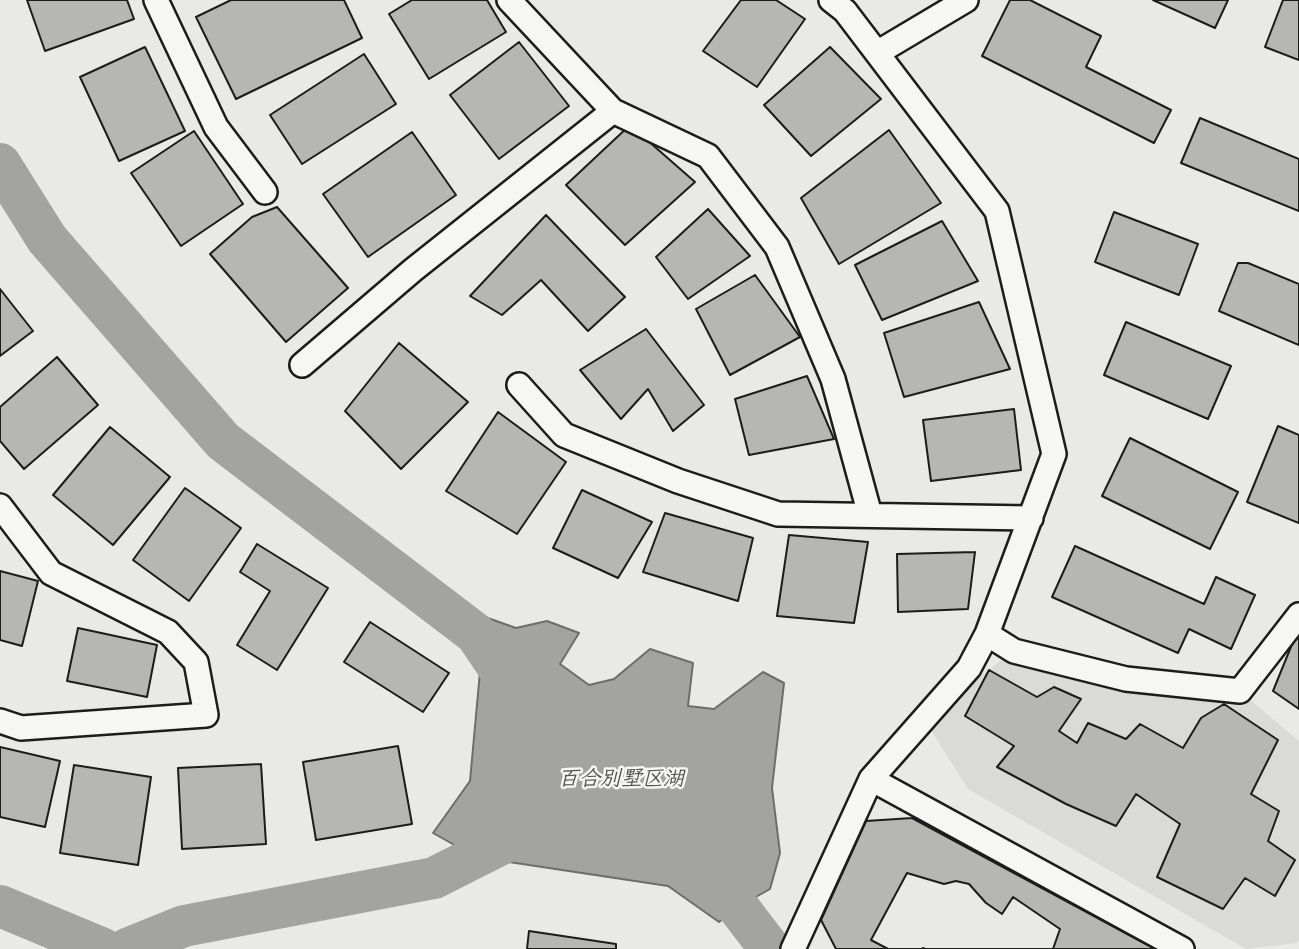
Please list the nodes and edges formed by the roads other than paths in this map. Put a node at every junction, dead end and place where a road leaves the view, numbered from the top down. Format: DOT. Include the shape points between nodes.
graph roads {
  1 [pos="156,0"];
  2 [pos="509,0"];
  3 [pos="831,0"];
  4 [pos="966,0"];
  5 [pos="877,53"];
  6 [pos="613,111"];
  7 [pos="265,192"];
  8 [pos="302,365"];
  9 [pos="519,386"];
  10 [pos="0,506"];
  11 [pos="870,515"];
  12 [pos="1031,518"];
  13 [pos="1299,615"];
  14 [pos="987,634"];
  15 [pos="0,721"];
  16 [pos="871,779"];
  17 [pos="797,941"];
  18 [pos="1182,949"];
  1 -- 7 [label="street" via="216,127"];
  2 -- 6 [label="street"];
  3 -- 5 [label="street"];
  4 -- 5 [label="street"];
  5 -- 12 [label="street" via="996,211 1054,454"];
  6 -- 8 [label="street"];
  6 -- 11 [label="street" via="708,156 776,247 833,379"];
  9 -- 11 [label="street" via="564,435 678,481 778,514"];
  10 -- 15 [label="street" via="51,573 168,632 196,662 206,715 21,728"];
  11 -- 12 [label="street"];
  12 -- 14 [label="street"];
  13 -- 14 [label="street" via="1240,691 1126,679 1014,651"];
  14 -- 16 [label="street" via="969,668"];
  16 -- 17 [label="street"];
  16 -- 18 [label="street"];
}
